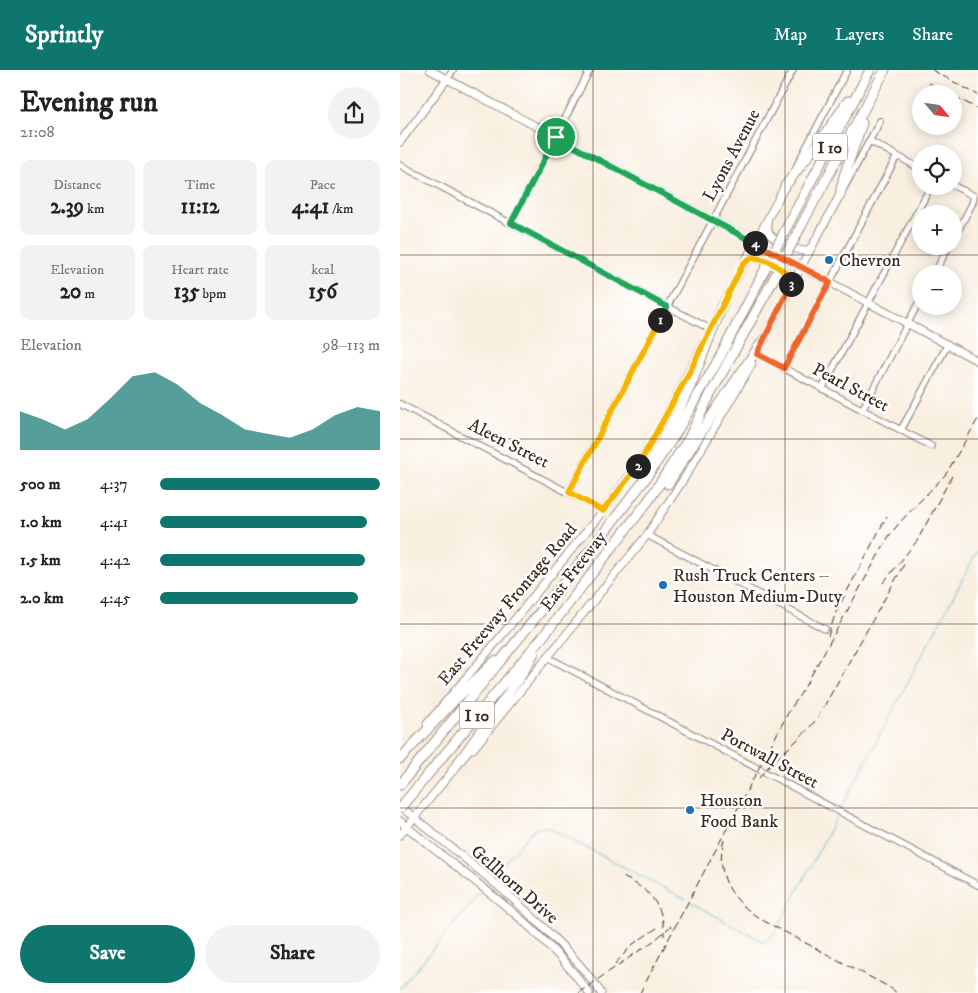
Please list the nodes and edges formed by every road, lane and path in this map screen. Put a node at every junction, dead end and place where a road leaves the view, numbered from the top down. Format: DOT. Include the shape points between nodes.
graph roads {
  1 [pos="430,70"];
  2 [pos="453,70"];
  3 [pos="590,70"];
  4 [pos="793,70"];
  5 [pos="847,70"];
  6 [pos="865,70"];
  7 [pos="870,70"];
  8 [pos="883,74"];
  9 [pos="447,79"];
  10 [pos="880,121"];
  11 [pos="556,137"];
  12 [pos="870,141"];
  13 [pos="400,142"];
  14 [pos="897,156"];
  15 [pos="912,164"];
  16 [pos="400,165"];
  17 [pos="785,186"];
  18 [pos="962,190"];
  19 [pos="840,195"];
  20 [pos="925,195"];
  21 [pos="714,220"];
  22 [pos="767,220"];
  23 [pos="511,223"];
  24 [pos="962,223"];
  25 [pos="755,243"];
  26 [pos="814,243"];
  27 [pos="743,264"];
  28 [pos="801,267"];
  29 [pos="830,282"];
  30 [pos="791,286"];
  31 [pos="868,302"];
  32 [pos="723,304"];
  33 [pos="667,307"];
  34 [pos="912,315"];
  35 [pos="908,323"];
  36 [pos="710,328"];
  37 [pos="764,339"];
  38 [pos="948,344"];
  39 [pos="757,354"];
  40 [pos="978,361"];
  41 [pos="784,368"];
  42 [pos="822,389"];
  43 [pos="400,404"];
  44 [pos="862,410"];
  45 [pos="901,430"];
  46 [pos="930,446"];
  47 [pos="569,492"];
  48 [pos="649,500"];
  49 [pos="603,511"];
  50 [pos="618,516"];
  51 [pos="647,534"];
  52 [pos="525,630"];
  53 [pos="825,630"];
  54 [pos="545,634"];
  55 [pos="547,657"];
  56 [pos="400,759"];
  57 [pos="453,770"];
  58 [pos="400,785"];
  59 [pos="400,807"];
  60 [pos="415,818"];
  61 [pos="400,821"];
  62 [pos="407,827"];
  63 [pos="400,835"];
  64 [pos="466,860"];
  65 [pos="458,868"];
  66 [pos="978,885"];
  67 [pos="511,898"];
  68 [pos="505,904"];
  69 [pos="537,921"];
  70 [pos="531,927"];
  71 [pos="572,956"];
  72 [pos="564,961"];
  73 [pos="589,993"];
  74 [pos="601,993"];
  1 -- 9 [label="main road"];
  2 -- 9 [label="street"];
  3 -- 11 [label="street"];
  4 -- 21 [label="street, Lyons Avenue"];
  5 -- 17 [label="street, East Freeway Frontage Road"];
  6 -- 17 [label="highway" via="839,115"];
  7 -- 50 [label="highway, East Freeway / I 10, bridge" via="720,357 673,438"];
  8 -- 19 [label="highway" via="857,136"];
  8 -- 48 [label="highway, East Freeway / I 10, bridge" via="689,438"];
  9 -- 11 [label="main road"];
  9 -- 13 [label="main road"];
  10 -- 12 [label="street"];
  11 -- 21 [label="main road"];
  11 -- 23 [label="street"];
  12 -- 14 [label="street"];
  12 -- 19 [label="street"];
  14 -- 15 [label="street"];
  14 -- 29 [label="street"];
  16 -- 23 [label="street"];
  17 -- 22 [label="main road, East Freeway Frontage Road"];
  18 -- 24 [label="street" via="974,196"];
  19 -- 26 [label="main road"];
  20 -- 31 [label="street"];
  21 -- 25 [label="main road"];
  21 -- 33 [label="street, Lyons Avenue"];
  22 -- 25 [label="main road, East Freeway Frontage Road"];
  22 -- 26 [label="main road" via="773,237 798,251 807,250"];
  23 -- 33 [label="street"];
  25 -- 27 [label="main road, East Freeway Frontage Road"];
  25 -- 28 [label="main road"];
  26 -- 28 [label="main road"];
  27 -- 30 [label="main road" via="751,258 762,258 787,273"];
  27 -- 32 [label="main road, East Freeway Frontage Road"];
  28 -- 29 [label="main road"];
  28 -- 30 [label="main road"];
  29 -- 31 [label="main road"];
  29 -- 41 [label="street"];
  30 -- 37 [label="main road"];
  31 -- 35 [label="main road"];
  31 -- 42 [label="street"];
  32 -- 36 [label="main road, East Freeway Frontage Road"];
  32 -- 50 [label="highway" via="676,416"];
  33 -- 36 [label="street"];
  33 -- 47 [label="street, Lyons Avenue"];
  34 -- 35 [label="street"];
  35 -- 38 [label="main road"];
  35 -- 44 [label="street"];
  36 -- 49 [label="main road, East Freeway Frontage Road" via="646,453"];
  37 -- 39 [label="main road"];
  37 -- 48 [label="highway" via="710,416 668,485"];
  38 -- 40 [label="main road"];
  38 -- 45 [label="street"];
  39 -- 41 [label="street, Pearl Street"];
  39 -- 51 [label="main road" via="686,477"];
  41 -- 42 [label="street, Pearl Street"];
  42 -- 44 [label="street, Pearl Street"];
  43 -- 47 [label="street, Aleen Street"];
  44 -- 45 [label="street, Pearl Street"];
  45 -- 46 [label="street, Pearl Street"];
  47 -- 49 [label="street, Aleen Street"];
  48 -- 54 [label="highway, East Freeway / I 10"];
  49 -- 56 [label="main road, East Freeway Frontage Road"];
  50 -- 52 [label="highway, East Freeway / I 10"];
  51 -- 53 [label="street"];
  51 -- 55 [label="main road"];
  52 -- 56 [label="highway"];
  52 -- 58 [label="highway, East Freeway / I 10"];
  54 -- 57 [label="highway" via="522,674"];
  54 -- 59 [label="highway, East Freeway / I 10, bridge"];
  55 -- 57 [label="main road"];
  55 -- 66 [label="street, Portwall Street"];
  57 -- 60 [label="main road"];
  59 -- 60 [label="main road, Gellhorn Drive"];
  60 -- 62 [label="main road"];
  60 -- 64 [label="main road, Gellhorn Drive"];
  61 -- 62 [label="main road, Gellhorn Drive"];
  62 -- 63 [label="main road"];
  62 -- 65 [label="main road, Gellhorn Drive"];
  64 -- 65 [label="main road"];
  64 -- 67 [label="main road, Gellhorn Drive"];
  65 -- 68 [label="main road, Gellhorn Drive"];
  67 -- 68 [label="main road"];
  67 -- 69 [label="main road, Gellhorn Drive"];
  68 -- 70 [label="main road, Gellhorn Drive"];
  69 -- 70 [label="main road"];
  69 -- 71 [label="main road, Gellhorn Drive"];
  70 -- 72 [label="main road, Gellhorn Drive"];
  71 -- 72 [label="main road"];
  71 -- 74 [label="main road, Gellhorn Drive"];
  72 -- 73 [label="main road, Gellhorn Drive"];
}
